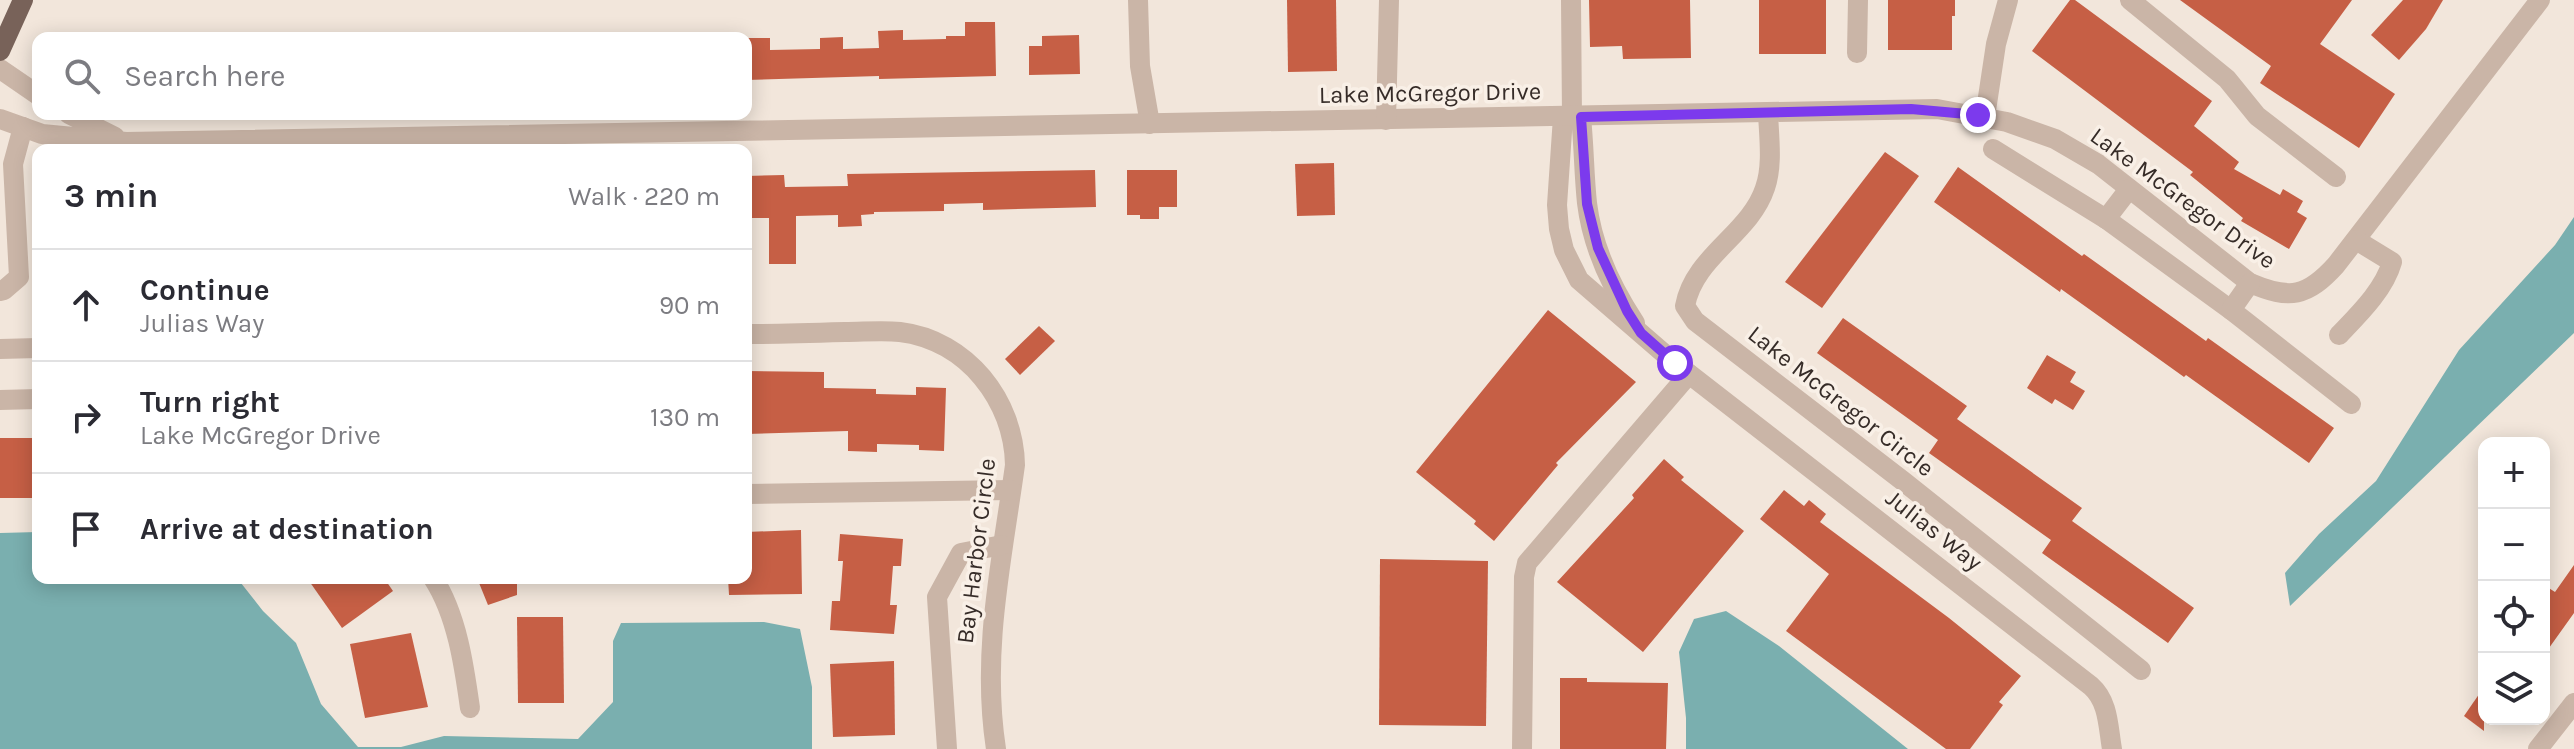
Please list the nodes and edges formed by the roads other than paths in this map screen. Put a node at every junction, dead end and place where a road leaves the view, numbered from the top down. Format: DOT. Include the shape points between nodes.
graph roads {
  1 [pos="23,0"];
  2 [pos="1138,0"];
  3 [pos="1389,0"];
  4 [pos="1571,0"];
  5 [pos="1858,0"];
  6 [pos="2008,0"];
  7 [pos="2130,0"];
  8 [pos="2540,0"];
  9 [pos="0,51"];
  10 [pos="1857,53"];
  11 [pos="0,69"];
  12 [pos="32,91"];
  13 [pos="1768,113"];
  14 [pos="1572,117"];
  15 [pos="1985,117"];
  16 [pos="0,119"];
  17 [pos="81,120"];
  18 [pos="1386,120"];
  19 [pos="1150,124"];
  20 [pos="23,127"];
  21 [pos="126,142"];
  22 [pos="1993,149"];
  23 [pos="2336,177"];
  24 [pos="2129,189"];
  25 [pos="2106,219"];
  26 [pos="2356,240"];
  27 [pos="2250,283"];
  28 [pos="0,291"];
  29 [pos="2231,310"];
  30 [pos="1641,333"];
  31 [pos="752,334"];
  32 [pos="2339,335"];
  33 [pos="32,348"];
  34 [pos="0,349"];
  35 [pos="1689,374"];
  36 [pos="32,399"];
  37 [pos="0,400"];
  38 [pos="2351,404"];
  39 [pos="1011,490"];
  40 [pos="752,494"];
  41 [pos="1002,545"];
  42 [pos="437,584"];
  43 [pos="2141,670"];
  44 [pos="2574,703"];
  45 [pos="470,708"];
  46 [pos="947,749"];
  47 [pos="996,749"];
  48 [pos="1522,749"];
  49 [pos="2112,749"];
  50 [pos="2538,749"];
  1 -- 9 [label="main road"];
  2 -- 19 [label="street" via="1140,66"];
  3 -- 18 [label="street"];
  4 -- 14 [label="street, Julias Way"];
  5 -- 10 [label="street"];
  6 -- 15 [label="street"];
  7 -- 23 [label="street" via="2227,79 2257,116"];
  8 -- 26 [label="street, Lake McGregor Drive"];
  11 -- 12 [label="street"];
  13 -- 14 [label="street, Lake McGregor Drive"];
  13 -- 15 [label="street, Lake McGregor Drive" via="1937,109"];
  13 -- 43 [label="street, Lake McGregor Circle" via="1764,192 1688,289 1685,306 1695,321"];
  14 -- 18 [label="street, Lake McGregor Drive"];
  14 -- 30 [label="street, Julias Way" via="1591,227"];
  14 -- 30 [label="street, Julias Way" via="1557,205 1564,250 1579,280"];
  15 -- 24 [label="street, Lake McGregor Drive" via="2055,139"];
  16 -- 20 [label="street, Lake McGregor Drive"];
  17 -- 21 [label="street, Lake McGregor Drive"];
  18 -- 19 [label="street, Lake McGregor Drive"];
  19 -- 21 [label="street, Lake McGregor Drive"];
  20 -- 21 [label="street, Lake McGregor Drive" via="42,134"];
  20 -- 28 [label="street" via="13,164 19,277"];
  22 -- 25 [label="street"];
  24 -- 25 [label="street"];
  24 -- 27 [label="street, Lake McGregor Drive"];
  25 -- 29 [label="street"];
  26 -- 27 [label="street, Lake McGregor Drive" via="2320,282 2299,292 2274,293"];
  26 -- 32 [label="street" via="2392,262 2367,304"];
  27 -- 29 [label="street"];
  29 -- 38 [label="street"];
  30 -- 35 [label="street, Julias Way"];
  31 -- 39 [label="street, Bay Harbor Circle" via="901,332 949,349 990,385 1006,416 1014,442"];
  33 -- 34 [label="street"];
  35 -- 48 [label="street" via="1527,563"];
  35 -- 49 [label="street, Julias Way" via="2091,686 2105,705"];
  36 -- 37 [label="street"];
  39 -- 40 [label="street"];
  39 -- 41 [label="street, Bay Harbor Circle"];
  41 -- 46 [label="street" via="961,553 937,597"];
  41 -- 47 [label="street, Bay Harbor Circle" via="990,653"];
  42 -- 45 [label="street" via="454,628"];
  44 -- 50 [label="street"];
}
